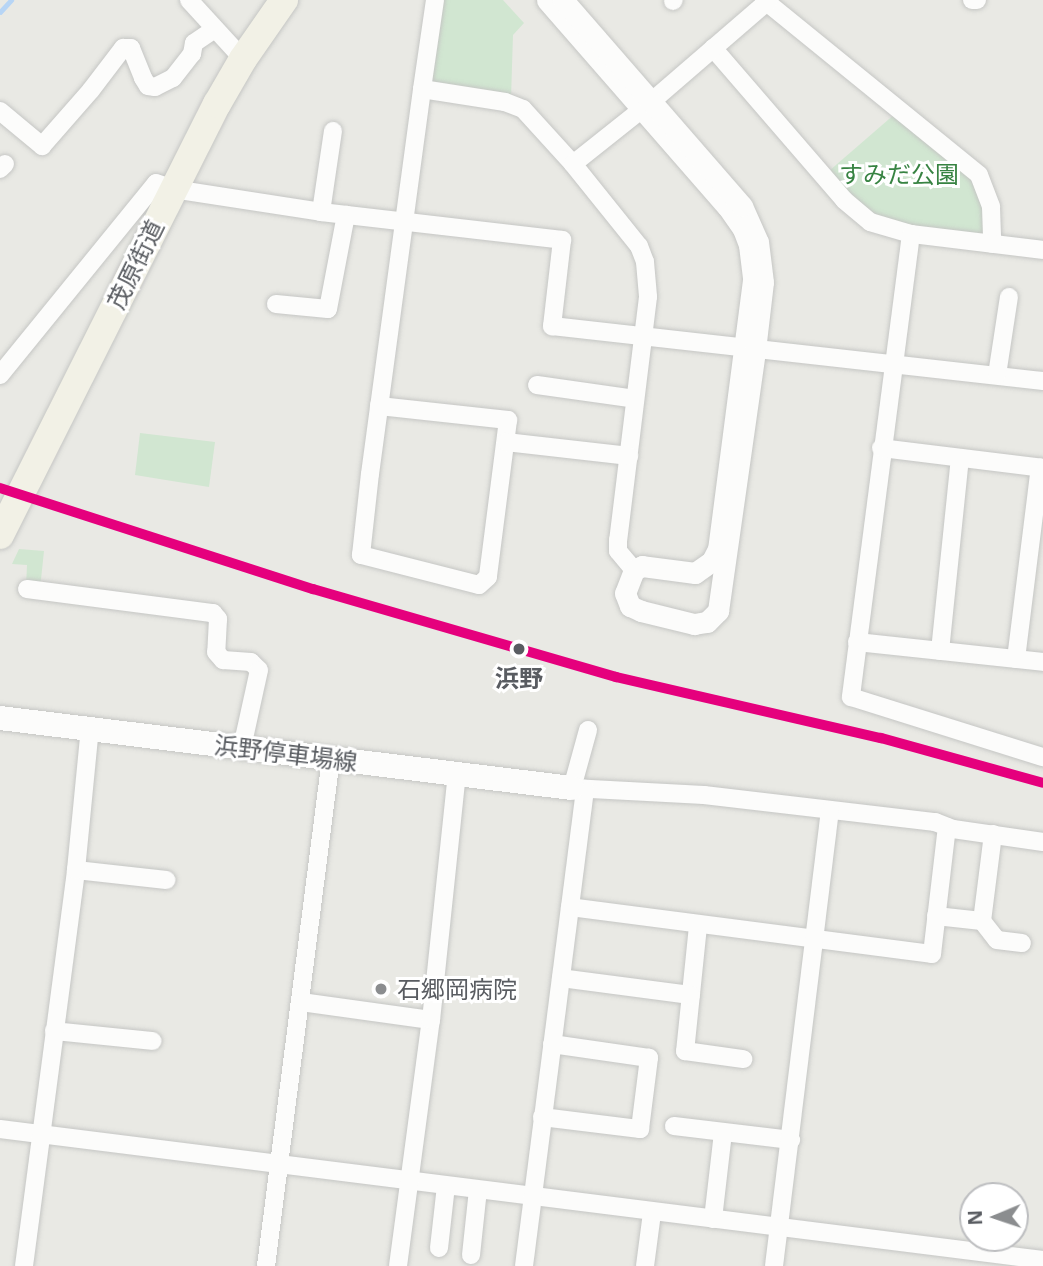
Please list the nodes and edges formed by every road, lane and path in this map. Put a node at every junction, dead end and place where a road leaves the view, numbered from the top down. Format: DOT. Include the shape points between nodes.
graph roads {
  1 [pos="189,0"];
  2 [pos="284,0"];
  3 [pos="435,0"];
  4 [pos="547,0"];
  5 [pos="564,0"];
  6 [pos="972,0"];
  7 [pos="977,0"];
  8 [pos="766,1"];
  9 [pos="215,29"];
  10 [pos="713,48"];
  11 [pos="243,59"];
  12 [pos="422,89"];
  13 [pos="647,106"];
  14 [pos="0,111"];
  15 [pos="334,131"];
  16 [pos="573,164"];
  17 [pos="173,189"];
  18 [pos="321,212"];
  19 [pos="346,215"];
  20 [pos="405,222"];
  21 [pos="911,234"];
  22 [pos="992,244"];
  23 [pos="1043,250"];
  24 [pos="1009,297"];
  25 [pos="276,304"];
  26 [pos="643,337"];
  27 [pos="750,349"];
  28 [pos="892,365"];
  29 [pos="0,375"];
  30 [pos="997,375"];
  31 [pos="1043,381"];
  32 [pos="537,385"];
  33 [pos="635,399"];
  34 [pos="379,406"];
  35 [pos="506,442"];
  36 [pos="881,448"];
  37 [pos="629,456"];
  38 [pos="960,458"];
  39 [pos="1041,468"];
  40 [pos="0,535"];
  41 [pos="634,570"];
  42 [pos="695,573"];
  43 [pos="27,589"];
  44 [pos="719,598"];
  45 [pos="857,642"];
  46 [pos="940,651"];
  47 [pos="1016,659"];
  48 [pos="1043,662"];
  49 [pos="0,718"];
  50 [pos="90,728"];
  51 [pos="587,730"];
  52 [pos="242,747"];
  53 [pos="1043,757"];
  54 [pos="331,758"];
  55 [pos="457,774"];
  56 [pos="579,788"];
  57 [pos="830,810"];
  58 [pos="947,827"];
  59 [pos="993,834"];
  60 [pos="1043,842"];
  61 [pos="76,870"];
  62 [pos="166,880"];
  63 [pos="570,907"];
  64 [pos="936,916"];
  65 [pos="982,921"];
  66 [pos="698,926"];
  67 [pos="814,941"];
  68 [pos="1021,943"];
  69 [pos="561,978"];
  70 [pos="691,995"];
  71 [pos="301,1002"];
  72 [pos="431,1020"];
  73 [pos="54,1031"];
  74 [pos="152,1041"];
  75 [pos="552,1044"];
  76 [pos="743,1059"];
  77 [pos="542,1117"];
  78 [pos="674,1126"];
  79 [pos="0,1129"];
  80 [pos="723,1133"];
  81 [pos="40,1134"];
  82 [pos="791,1140"];
  83 [pos="279,1164"];
  84 [pos="409,1181"];
  85 [pos="446,1186"];
  86 [pos="478,1190"];
  87 [pos="533,1197"];
  88 [pos="652,1213"];
  89 [pos="713,1219"];
  90 [pos="780,1228"];
  91 [pos="439,1248"];
  92 [pos="471,1255"];
  93 [pos="1043,1260"];
  94 [pos="24,1266"];
  95 [pos="267,1266"];
  96 [pos="398,1266"];
  97 [pos="524,1266"];
  98 [pos="645,1266"];
  99 [pos="774,1266"];
  1 -- 9 [label="street"];
  2 -- 11 [label="main road, 茂原街道"];
  3 -- 12 [label="street"];
  4 -- 13 [label="street"];
  5 -- 13 [label="street"];
  6 -- 7 [label="street"];
  8 -- 10 [label="street"];
  8 -- 22 [label="street" via="979,174 991,207"];
  9 -- 11 [label="street"];
  9 -- 14 [label="street" via="194,43 192,54 173,78 155,87 143,78 131,48 123,48 42,146"];
  10 -- 13 [label="street"];
  10 -- 21 [label="street" via="844,200 870,222"];
  11 -- 17 [label="main road, 茂原街道"];
  12 -- 16 [label="street" via="523,109"];
  12 -- 20 [label="street"];
  13 -- 16 [label="street"];
  13 -- 27 [label="street" via="751,221 763,282"];
  15 -- 18 [label="street"];
  16 -- 26 [label="street" via="639,246 648,279"];
  17 -- 18 [label="street"];
  17 -- 29 [label="street" via="163,184 150,187"];
  17 -- 40 [label="main road, 茂原街道"];
  18 -- 19 [label="street"];
  19 -- 20 [label="street"];
  19 -- 25 [label="street" via="328,310"];
  20 -- 26 [label="street" via="562,240 552,326"];
  20 -- 34 [label="street"];
  21 -- 22 [label="street"];
  21 -- 28 [label="street"];
  22 -- 23 [label="street"];
  24 -- 30 [label="street"];
  26 -- 27 [label="street"];
  26 -- 33 [label="street"];
  27 -- 28 [label="street"];
  27 -- 42 [label="street" via="718,549 712,561"];
  27 -- 44 [label="street"];
  28 -- 30 [label="street"];
  28 -- 36 [label="street"];
  30 -- 31 [label="street"];
  32 -- 33 [label="street"];
  33 -- 37 [label="street"];
  34 -- 35 [label="street" via="508,420"];
  34 -- 35 [label="street" via="361,555 480,585 488,577"];
  35 -- 37 [label="street"];
  36 -- 38 [label="street"];
  36 -- 45 [label="street"];
  37 -- 41 [label="street" via="618,551"];
  38 -- 39 [label="street"];
  38 -- 46 [label="street"];
  39 -- 47 [label="street"];
  41 -- 42 [label="street" via="642,566"];
  41 -- 44 [label="street" via="626,600 641,611 694,624 707,622 718,611"];
  42 -- 44 [label="street" via="711,579"];
  43 -- 52 [label="street" via="213,613 218,619 216,652 223,660 251,662 259,670"];
  45 -- 46 [label="street"];
  45 -- 53 [label="street" via="850,697"];
  46 -- 47 [label="street"];
  47 -- 48 [label="street"];
  49 -- 50 [label="main road, 浜野停車場線"];
  50 -- 52 [label="main road, 浜野停車場線"];
  50 -- 61 [label="street"];
  51 -- 56 [label="street"];
  52 -- 54 [label="main road, 浜野停車場線"];
  54 -- 55 [label="main road, 浜野停車場線"];
  54 -- 71 [label="street"];
  55 -- 56 [label="main road, 浜野停車場線"];
  55 -- 72 [label="street"];
  56 -- 57 [label="street" via="704,795"];
  56 -- 63 [label="street"];
  57 -- 58 [label="street"];
  57 -- 67 [label="street"];
  58 -- 59 [label="street"];
  58 -- 64 [label="street"];
  59 -- 60 [label="street"];
  59 -- 65 [label="street"];
  61 -- 62 [label="street"];
  61 -- 73 [label="street"];
  63 -- 66 [label="street"];
  63 -- 69 [label="street"];
  64 -- 65 [label="street"];
  64 -- 67 [label="street" via="932,954"];
  65 -- 68 [label="street" via="997,940"];
  66 -- 67 [label="street"];
  66 -- 70 [label="street"];
  67 -- 82 [label="street"];
  69 -- 70 [label="street"];
  69 -- 75 [label="street"];
  70 -- 76 [label="street" via="685,1051"];
  71 -- 72 [label="street"];
  71 -- 83 [label="street"];
  72 -- 84 [label="street"];
  73 -- 74 [label="street"];
  73 -- 81 [label="street"];
  75 -- 77 [label="street"];
  75 -- 77 [label="street" via="649,1058 640,1129"];
  77 -- 87 [label="street"];
  78 -- 80 [label="street"];
  79 -- 81 [label="street"];
  80 -- 82 [label="street"];
  80 -- 89 [label="street"];
  81 -- 83 [label="street"];
  81 -- 94 [label="street"];
  82 -- 90 [label="street"];
  83 -- 84 [label="street"];
  83 -- 95 [label="street"];
  84 -- 85 [label="street"];
  84 -- 96 [label="street"];
  85 -- 86 [label="street"];
  85 -- 91 [label="street"];
  86 -- 87 [label="street"];
  86 -- 92 [label="street"];
  87 -- 88 [label="street"];
  87 -- 97 [label="street"];
  88 -- 89 [label="street"];
  88 -- 98 [label="street"];
  89 -- 90 [label="street"];
  90 -- 93 [label="street"];
  90 -- 99 [label="street"];
}
